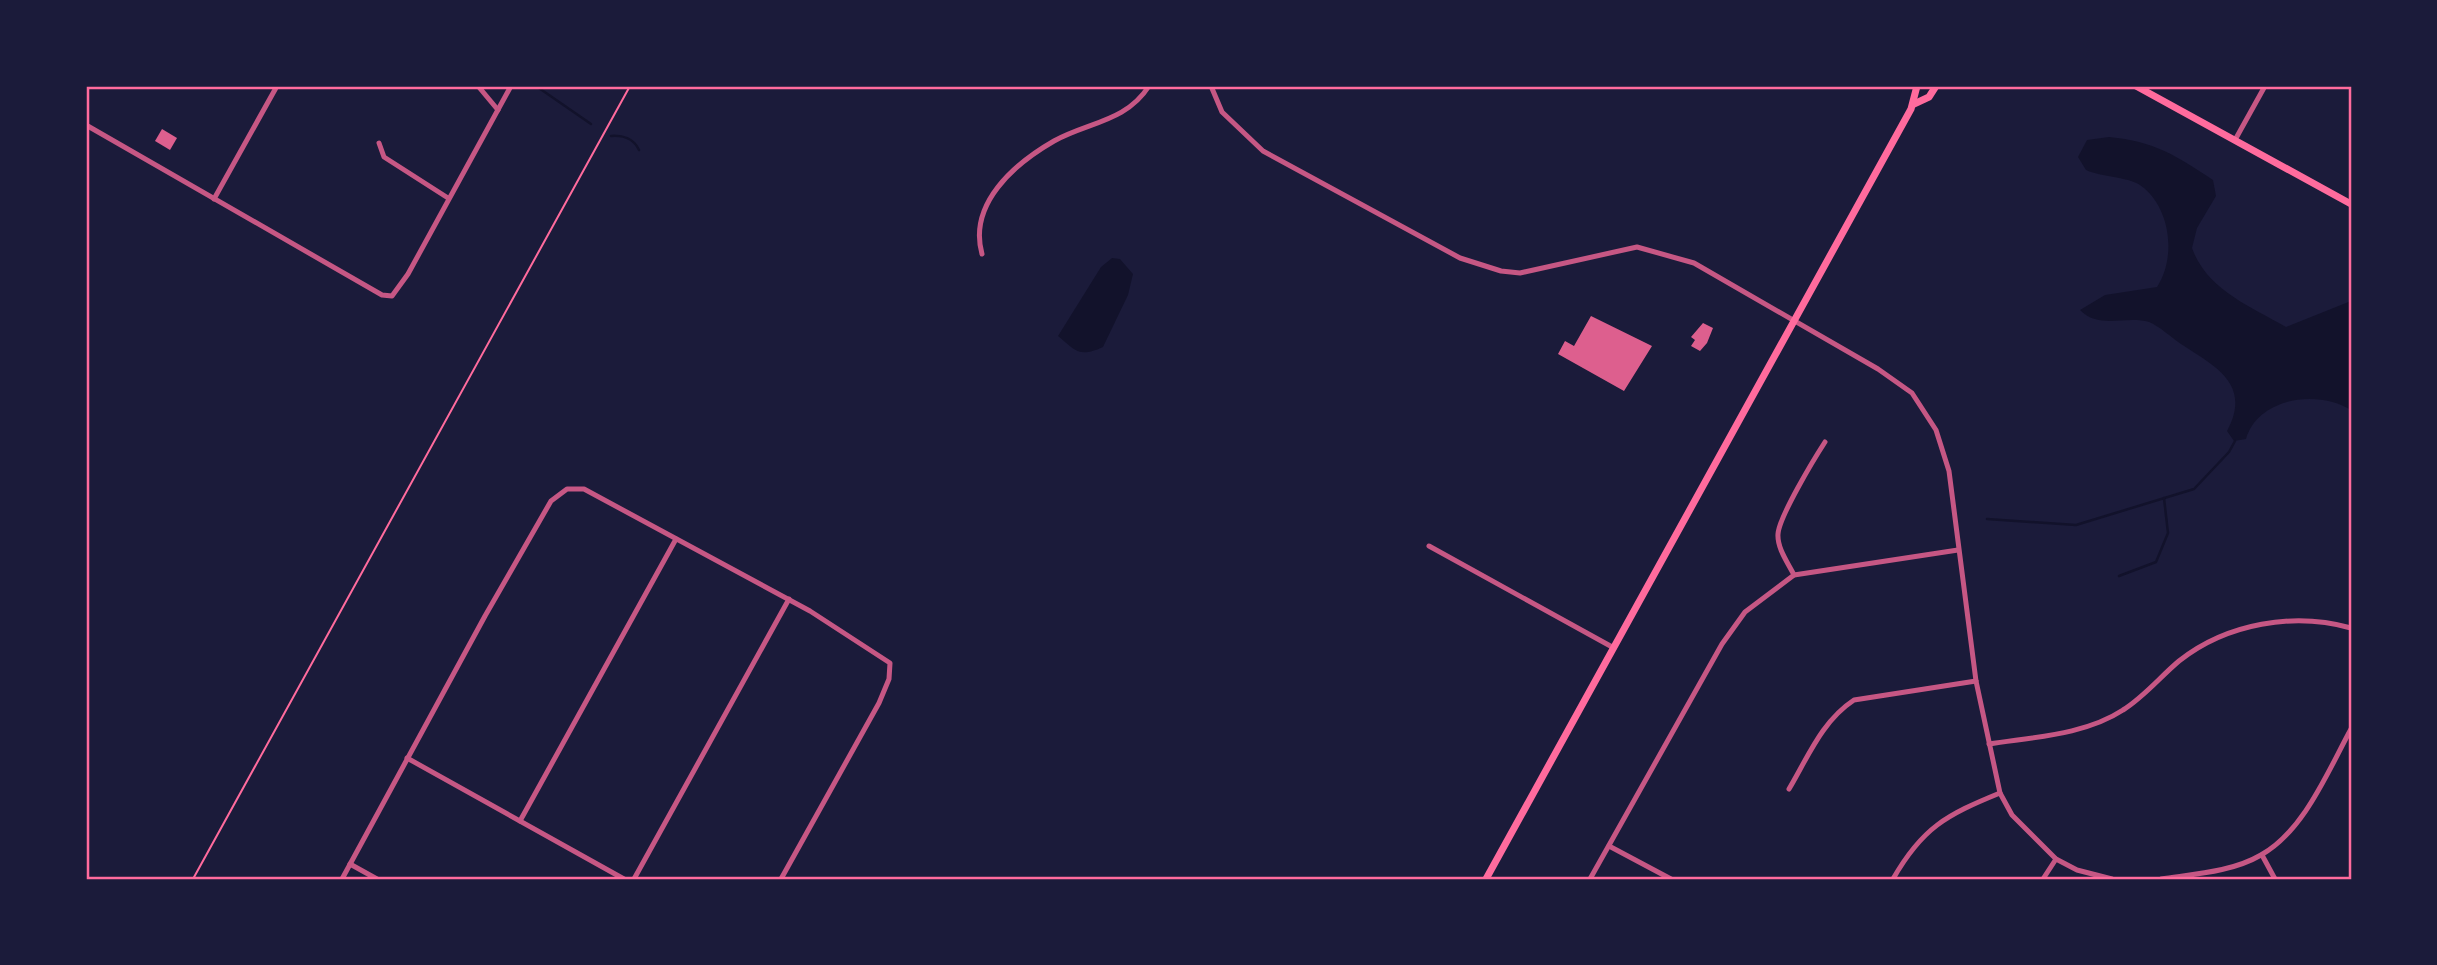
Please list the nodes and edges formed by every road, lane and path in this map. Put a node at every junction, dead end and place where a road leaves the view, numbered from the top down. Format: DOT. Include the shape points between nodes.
graph roads {
  1 [pos="277,86"];
  2 [pos="478,86"];
  3 [pos="511,86"];
  4 [pos="630,86"];
  5 [pos="1149,86"];
  6 [pos="1211,86"];
  7 [pos="1917,86"];
  8 [pos="1936,86"];
  9 [pos="2136,86"];
  10 [pos="2265,86"];
  11 [pos="1913,104"];
  12 [pos="498,110"];
  13 [pos="86,125"];
  14 [pos="2235,140"];
  15 [pos="379,143"];
  16 [pos="448,198"];
  17 [pos="214,199"];
  18 [pos="2351,204"];
  19 [pos="982,254"];
  20 [pos="1794,322"];
  21 [pos="1825,442"];
  22 [pos="676,539"];
  23 [pos="1429,546"];
  24 [pos="1958,550"];
  25 [pos="1794,575"];
  26 [pos="789,599"];
  27 [pos="2351,628"];
  28 [pos="1614,648"];
  29 [pos="1976,681"];
  30 [pos="2351,729"];
  31 [pos="1989,744"];
  32 [pos="407,758"];
  33 [pos="1789,789"];
  34 [pos="2000,793"];
  35 [pos="520,821"];
  36 [pos="1609,846"];
  37 [pos="2262,855"];
  38 [pos="2056,859"];
  39 [pos="350,864"];
  40 [pos="193,879"];
  41 [pos="342,879"];
  42 [pos="377,879"];
  43 [pos="624,879"];
  44 [pos="634,879"];
  45 [pos="781,879"];
  46 [pos="1486,879"];
  47 [pos="1590,879"];
  48 [pos="1671,879"];
  49 [pos="1893,879"];
  50 [pos="2043,879"];
  51 [pos="2112,879"];
  52 [pos="2161,879"];
  53 [pos="2275,879"];
  1 -- 17 [label="street"];
  2 -- 12 [label="street"];
  3 -- 12 [label="street"];
  4 -- 40 [label="path"];
  5 -- 19 [label="street" via="1123,113 1054,141 1009,174 982,213"];
  6 -- 20 [label="street" via="1222,112 1263,151 1460,258 1520,273 1637,247 1693,263"];
  7 -- 11 [label="main road"];
  8 -- 11 [label="main road" via="1927,99"];
  9 -- 14 [label="main road"];
  10 -- 14 [label="street"];
  11 -- 20 [label="main road"];
  12 -- 16 [label="street"];
  13 -- 17 [label="street"];
  14 -- 18 [label="main road"];
  15 -- 16 [label="street" via="384,156"];
  16 -- 17 [label="street" via="392,296 382,295"];
  20 -- 24 [label="street" via="1912,393 1936,430 1949,471"];
  20 -- 28 [label="main road"];
  21 -- 25 [label="street" via="1778,534"];
  22 -- 26 [label="street"];
  22 -- 32 [label="street" via="584,489 566,489 551,501"];
  22 -- 35 [label="street"];
  23 -- 28 [label="street"];
  24 -- 25 [label="street"];
  24 -- 29 [label="street"];
  25 -- 36 [label="street" via="1745,612 1722,644"];
  26 -- 44 [label="street"];
  26 -- 45 [label="street" via="890,663 879,703"];
  27 -- 31 [label="street" via="2291,620 2248,627 2213,640 2180,661 2122,711 2081,729"];
  28 -- 46 [label="main road"];
  29 -- 31 [label="street"];
  29 -- 33 [label="street" via="1854,700 1826,725"];
  30 -- 37 [label="street" via="2314,796 2290,829"];
  31 -- 34 [label="street"];
  32 -- 35 [label="street"];
  32 -- 39 [label="street"];
  34 -- 38 [label="street" via="2012,815"];
  34 -- 49 [label="street" via="1952,812 1930,828"];
  35 -- 43 [label="street"];
  36 -- 47 [label="street"];
  36 -- 48 [label="street"];
  37 -- 52 [label="street" via="2227,868"];
  37 -- 53 [label="street"];
  38 -- 50 [label="street"];
  38 -- 51 [label="street"];
  39 -- 41 [label="street"];
  39 -- 42 [label="street"];
}
